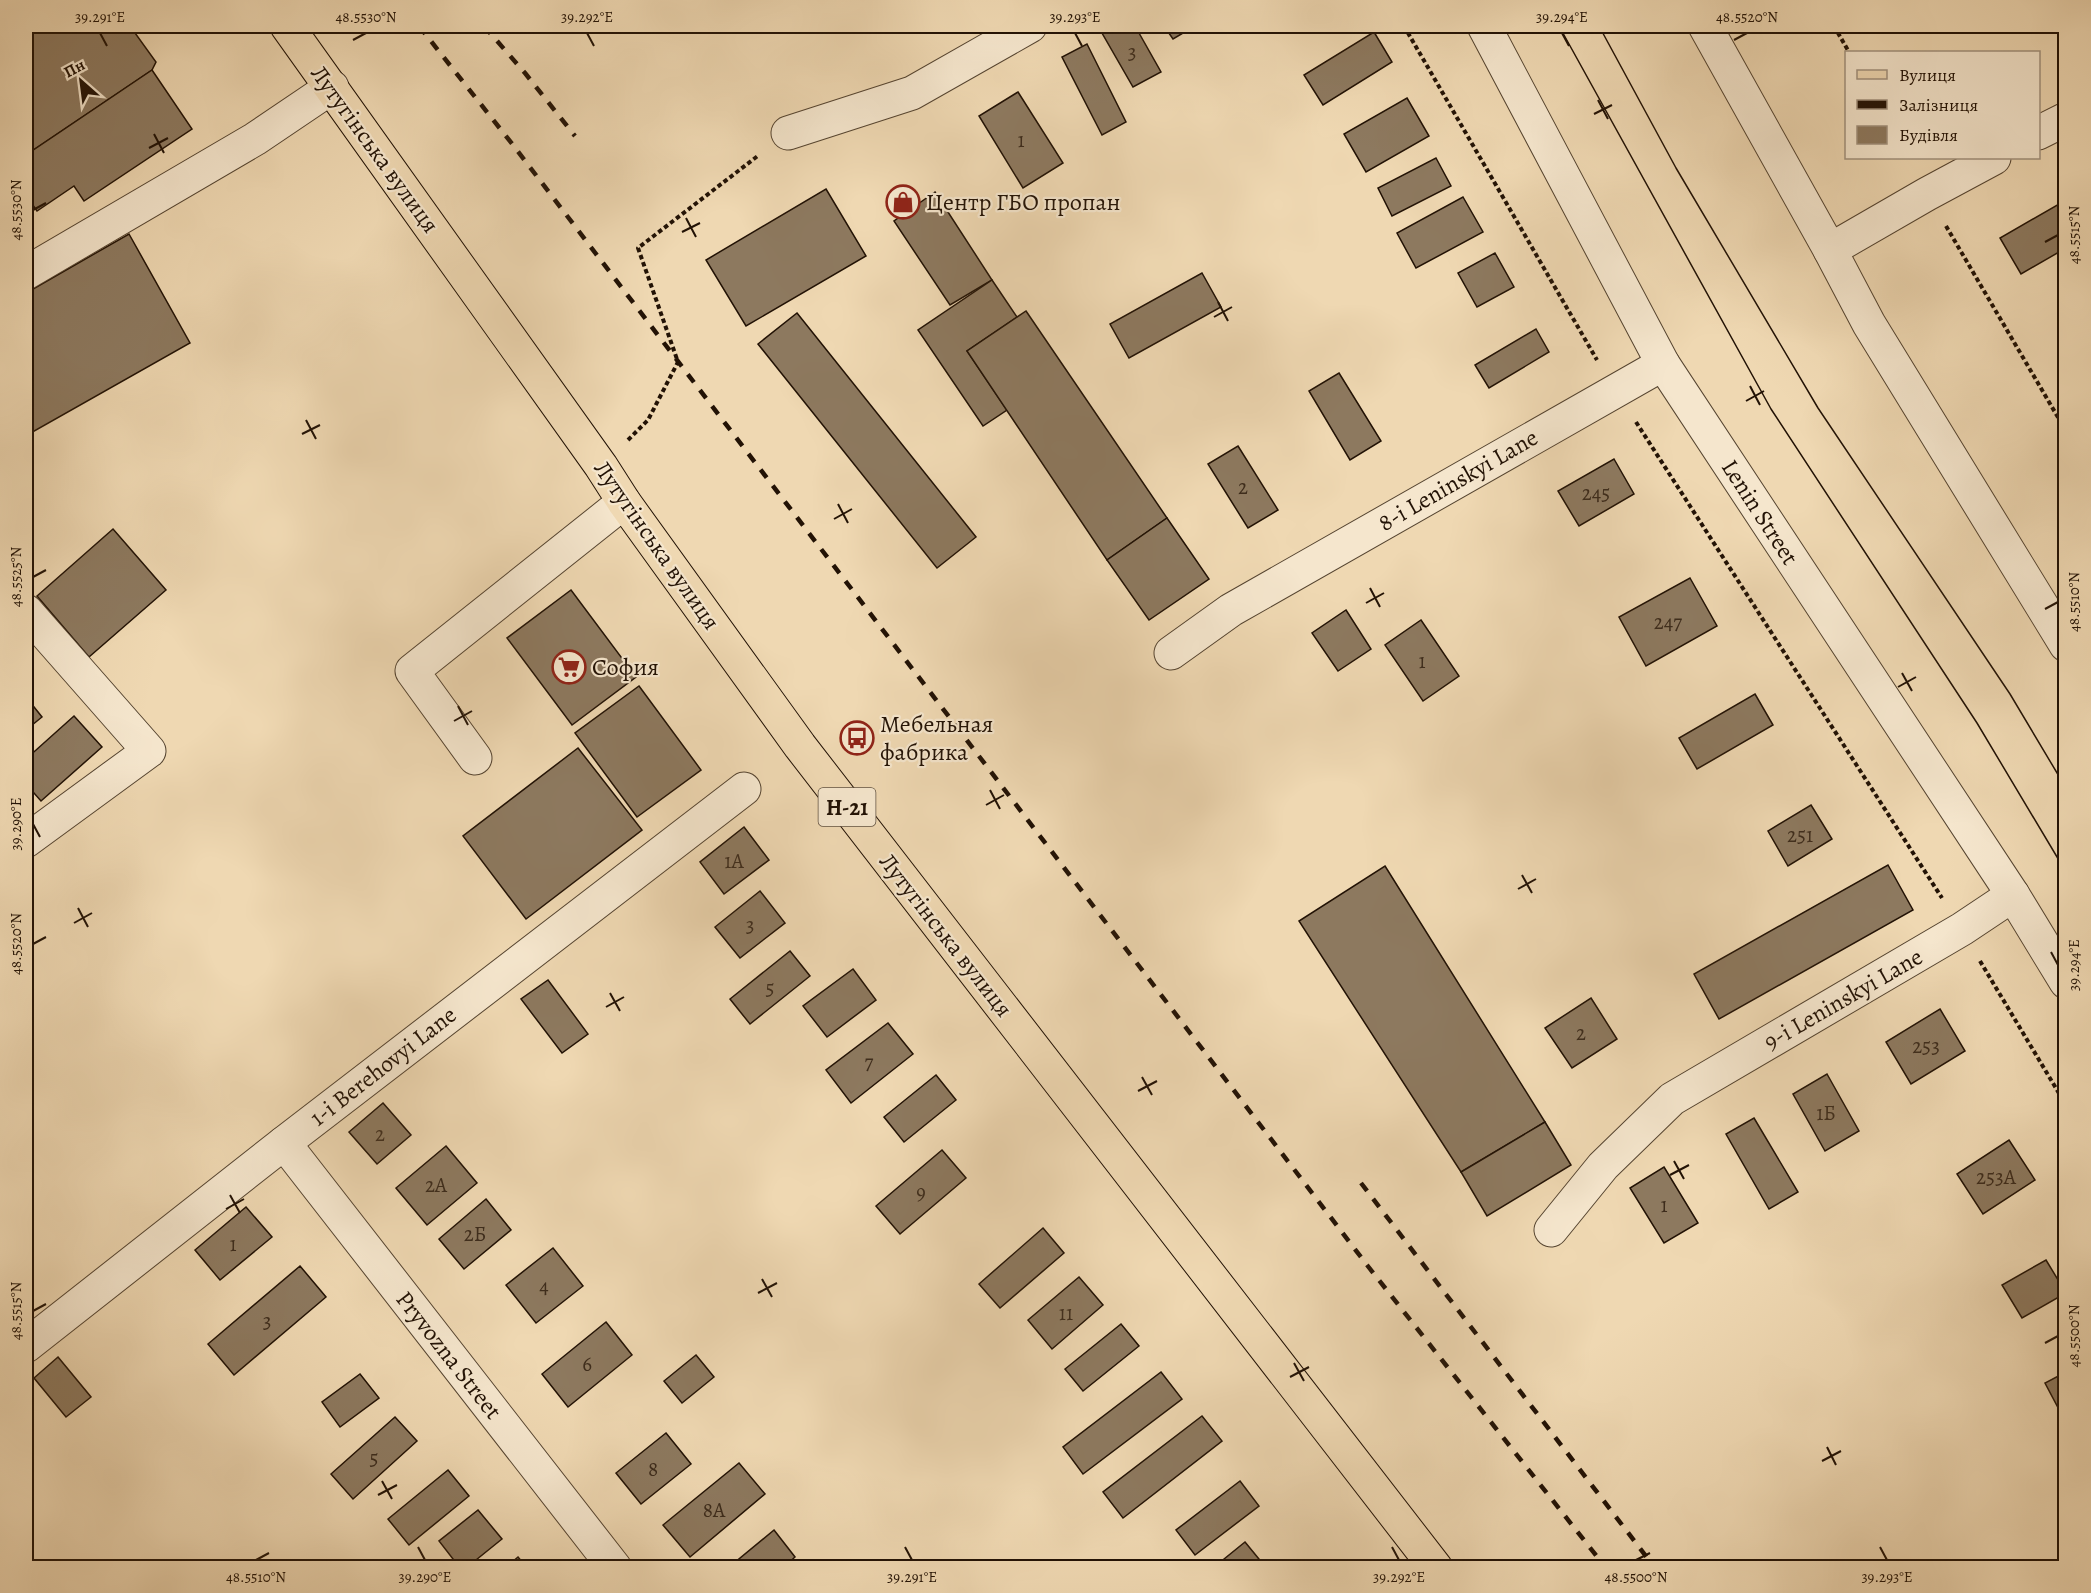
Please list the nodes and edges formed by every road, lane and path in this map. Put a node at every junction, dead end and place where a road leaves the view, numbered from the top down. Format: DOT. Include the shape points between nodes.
graph roads {
  1 [pos="287,26"];
  2 [pos="1030,26"];
  3 [pos="1404,26"];
  4 [pos="1484,26"];
  5 [pos="1705,26"];
  6 [pos="1834,26"];
  7 [pos="1848,51"];
  8 [pos="332,87"];
  9 [pos="2066,119"];
  10 [pos="2040,132"];
  11 [pos="788,134"];
  12 [pos="1992,159"];
  13 [pos="1927,194"];
  14 [pos="1830,250"];
  15 [pos="26,273"];
  16 [pos="1663,364"];
  17 [pos="1615,391"];
  18 [pos="2066,431"];
  19 [pos="601,466"];
  20 [pos="624,502"];
  21 [pos="26,611"];
  22 [pos="2066,645"];
  23 [pos="1171,654"];
  24 [pos="475,758"];
  25 [pos="744,789"];
  26 [pos="26,841"];
  27 [pos="2013,895"];
  28 [pos="1962,929"];
  29 [pos="2066,982"];
  30 [pos="2066,1105"];
  31 [pos="284,1143"];
  32 [pos="1551,1230"];
  33 [pos="26,1346"];
  34 [pos="615,1568"];
  35 [pos="1436,1568"];
  1 -- 8 [label="main road, Лутугінська вулиця / Н-21"];
  2 -- 11 [label="street" via="912,93"];
  3 -- 17 [label="path"];
  4 -- 16 [label="street, Lenin Street"];
  5 -- 14 [label="street"];
  6 -- 7 [label="path"];
  8 -- 15 [label="street" via="255,139"];
  8 -- 19 [label="main road, Лутугінська вулиця / Н-21"];
  9 -- 10 [label="street"];
  11 -- 19 [label="path" via="638,248 678,362 648,420"];
  12 -- 13 [label="street"];
  13 -- 14 [label="street"];
  13 -- 18 [label="path"];
  14 -- 22 [label="street" via="1869,324"];
  16 -- 17 [label="street, 8-i Leninskyi Lane"];
  16 -- 27 [label="street, Lenin Street"];
  17 -- 23 [label="street, 8-i Leninskyi Lane" via="1231,610"];
  17 -- 28 [label="path"];
  19 -- 20 [label="main road, Лутугінська вулиця / Н-21"];
  20 -- 24 [label="street" via="412,671"];
  20 -- 35 [label="main road, Лутугінська вулиця / Н-21" via="807,756"];
  21 -- 26 [label="street" via="149,751"];
  25 -- 31 [label="street, 1-i Berehovyi Lane"];
  27 -- 28 [label="street, 9-i Leninskyi Lane"];
  27 -- 29 [label="street, Lenin Street"];
  28 -- 30 [label="path"];
  28 -- 32 [label="street, 9-i Leninskyi Lane" via="1671,1099 1603,1166"];
  31 -- 33 [label="street, 1-i Berehovyi Lane"];
  31 -- 34 [label="street, Pryvozna Street"];
}
